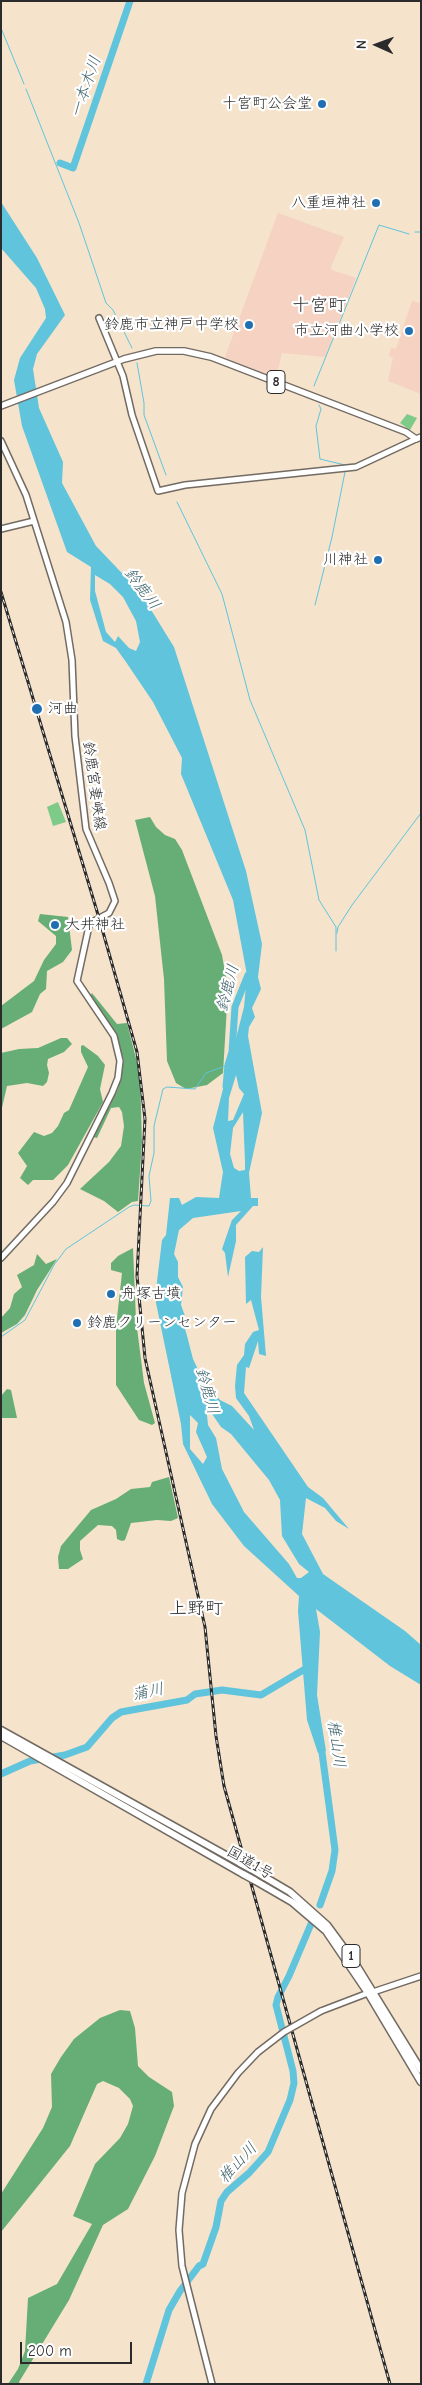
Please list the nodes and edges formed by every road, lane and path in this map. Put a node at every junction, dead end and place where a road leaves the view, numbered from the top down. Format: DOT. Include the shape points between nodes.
graph roads {
  1 [pos="99,318"];
  2 [pos="118,361"];
  3 [pos="1,406"];
  4 [pos="419,438"];
  5 [pos="1,441"];
  6 [pos="34,521"];
  7 [pos="1,529"];
  8 [pos="1,1258"];
  9 [pos="1,1730"];
  10 [pos="1,1736"];
  11 [pos="39,1754"];
  12 [pos="58,1765"];
  13 [pos="421,1976"];
  14 [pos="371,1992"];
  15 [pos="421,2070"];
  16 [pos="421,2082"];
  17 [pos="212,2384"];
  1 -- 2 [label="street"];
  2 -- 3 [label="main road, 8"];
  2 -- 4 [label="main road, 8" via="163,350 206,356"];
  2 -- 4 [label="street" via="158,491 185,485 352,468"];
  5 -- 6 [label="street, 鈴鹿宮妻峡線" via="26,495"];
  6 -- 7 [label="street"];
  6 -- 8 [label="street, 鈴鹿宮妻峡線" via="57,590 68,637 74,736 86,829 115,896 111,911 89,926 76,981 114,1036 120,1068 112,1093 67,1183"];
  9 -- 11 [label="highway, 国道1号 / 1"];
  10 -- 11 [label="highway, 国道1号 / 1"];
  11 -- 12 [label="highway, 国道1号 / 1"];
  12 -- 14 [label="highway, 国道1号 / 1, bridge" via="292,1902 326,1931"];
  12 -- 14 [label="highway, 国道1号 / 1, bridge" via="290,1892 340,1940"];
  13 -- 14 [label="main road"];
  14 -- 15 [label="highway, 国道1号 / 1"];
  14 -- 16 [label="highway, 国道1号 / 1"];
  14 -- 17 [label="street, bridge" via="321,2011 289,2028 258,2052 220,2096 195,2144 180,2211 180,2238 183,2271"];
}
